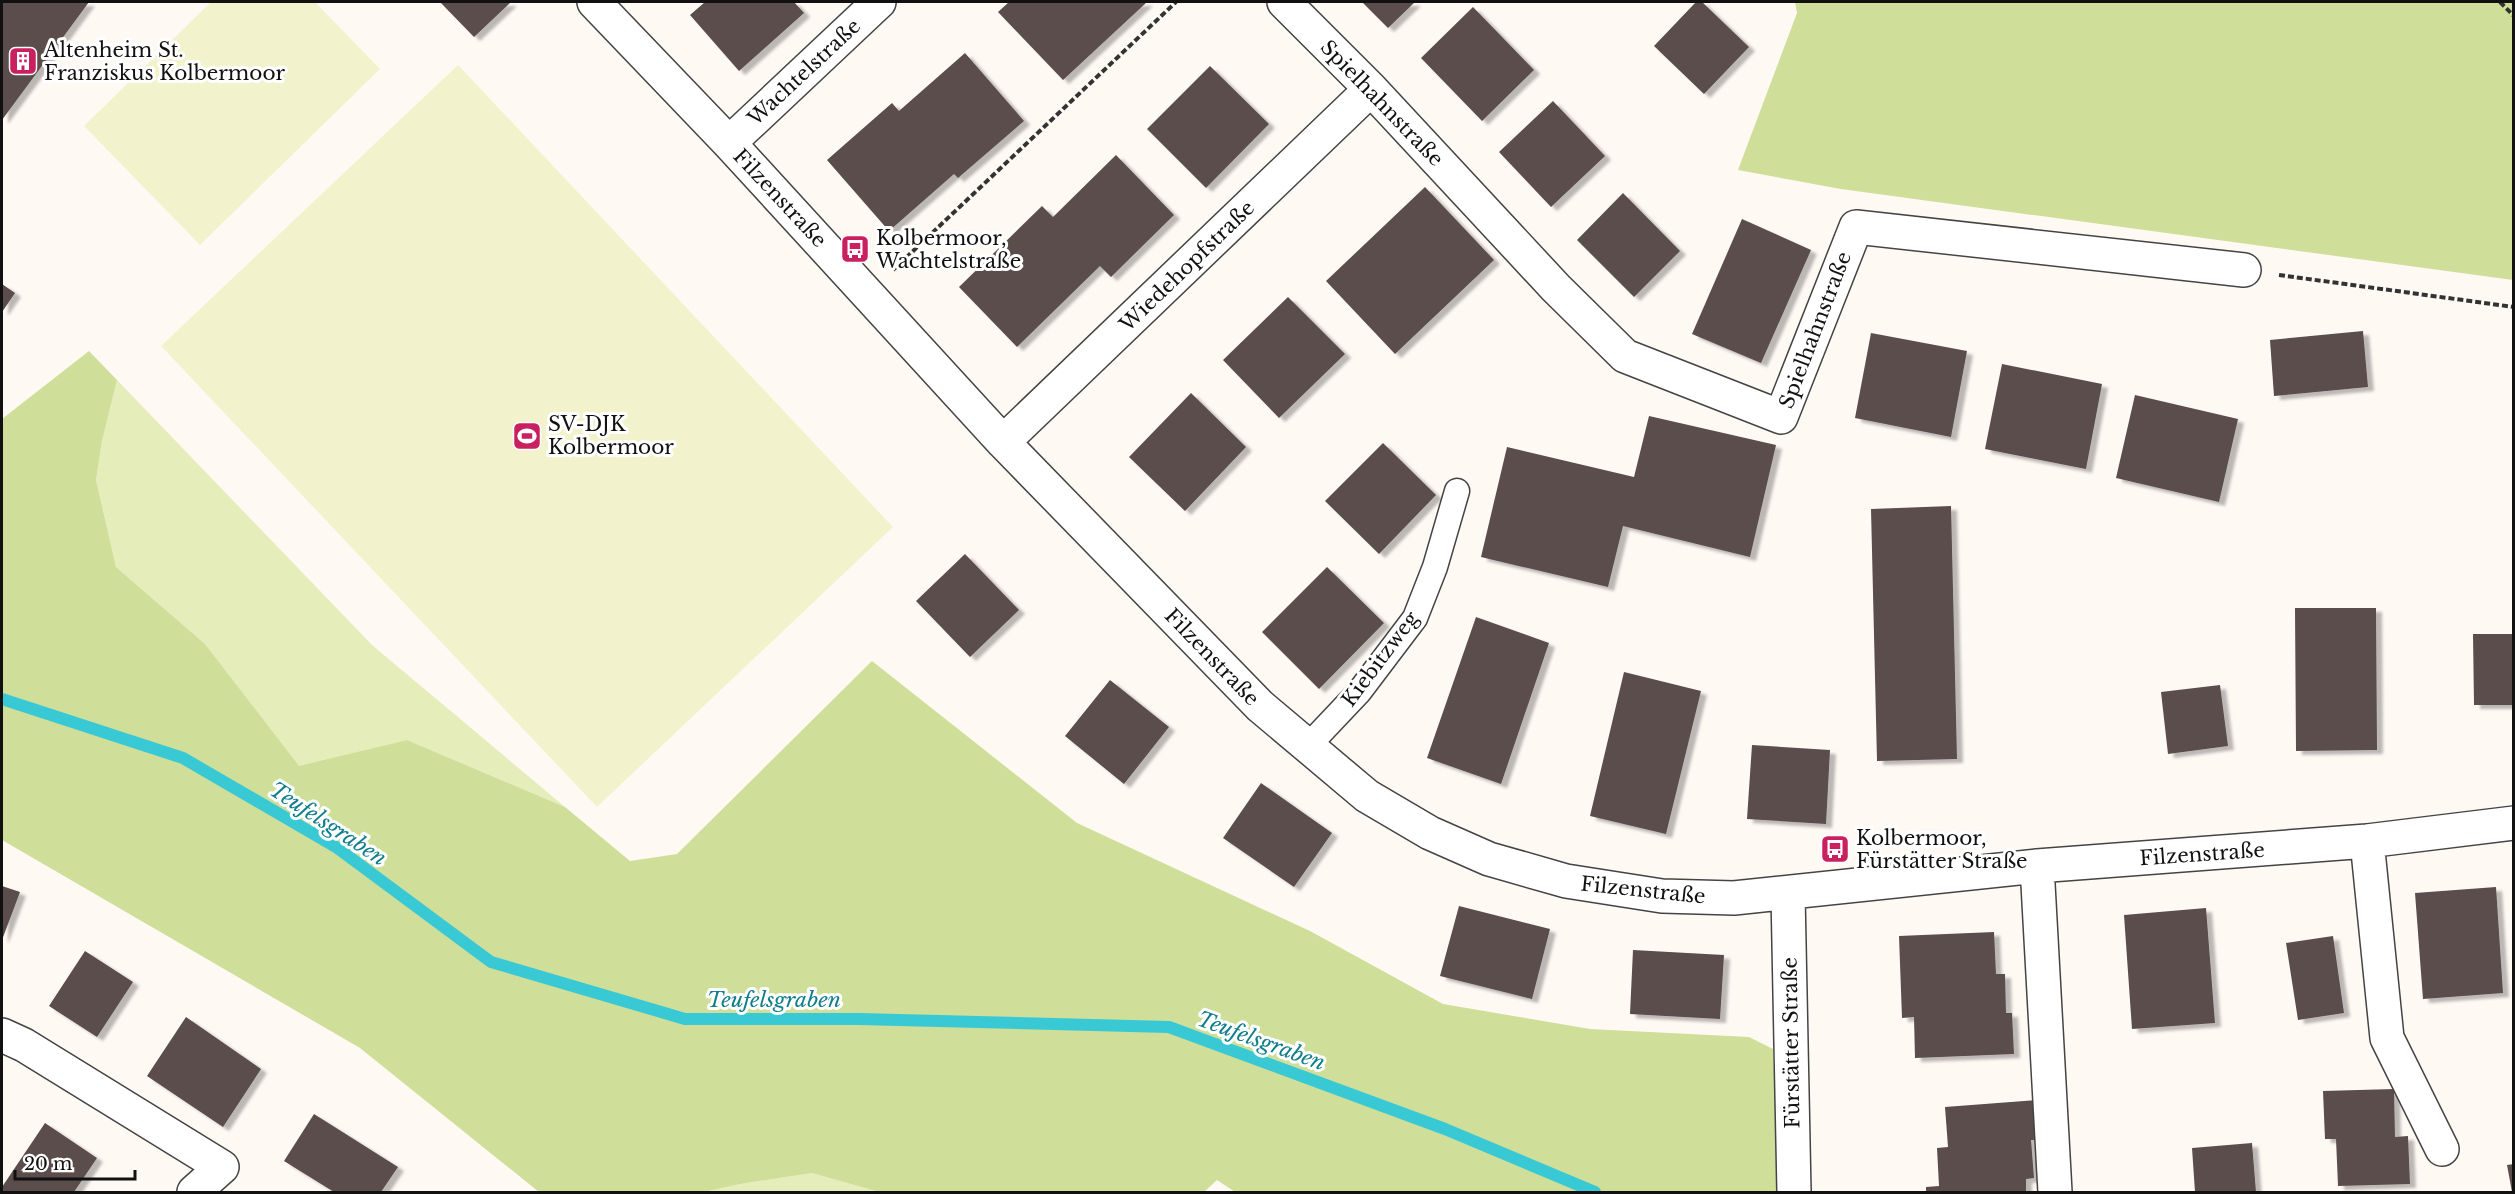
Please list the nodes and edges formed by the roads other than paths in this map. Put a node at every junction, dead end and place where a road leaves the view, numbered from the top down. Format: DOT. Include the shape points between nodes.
graph roads {
  1 [pos="594,2"];
  2 [pos="879,2"];
  3 [pos="1284,2"];
  4 [pos="1371,89"];
  5 [pos="729,143"];
  6 [pos="2244,270"];
  7 [pos="1003,442"];
  8 [pos="1457,491"];
  9 [pos="1307,747"];
  10 [pos="2514,823"];
  11 [pos="2367,841"];
  12 [pos="2037,866"];
  13 [pos="1788,894"];
  14 [pos="2,1035"];
  15 [pos="2442,1149"];
  16 [pos="195,1192"];
  17 [pos="1794,1192"];
  18 [pos="2055,1192"];
  1 -- 5 [label="street, Filzenstraße"];
  2 -- 5 [label="street, Wachtelstraße"];
  3 -- 4 [label="street, Spielhahnstraße"];
  4 -- 6 [label="street, Spielhahnstraße" via="1556,288 1625,356 1781,417 1856,227"];
  4 -- 7 [label="street, Wiedehopfstraße"];
  5 -- 7 [label="street, Filzenstraße"];
  7 -- 9 [label="street, Filzenstraße" via="1260,706"];
  8 -- 9 [label="lane, Kiebitzweg" via="1415,618 1359,692"];
  9 -- 13 [label="street, Filzenstraße" via="1367,796 1430,833 1489,859 1566,881 1662,896 1734,898"];
  10 -- 11 [label="street, Filzenstraße"];
  11 -- 12 [label="street, Filzenstraße"];
  11 -- 15 [label="street" via="2387,1038"];
  12 -- 13 [label="street, Filzenstraße"];
  12 -- 18 [label="street"];
  13 -- 17 [label="street, Fürstätter Straße"];
  14 -- 16 [label="street" via="222,1167"];
}
